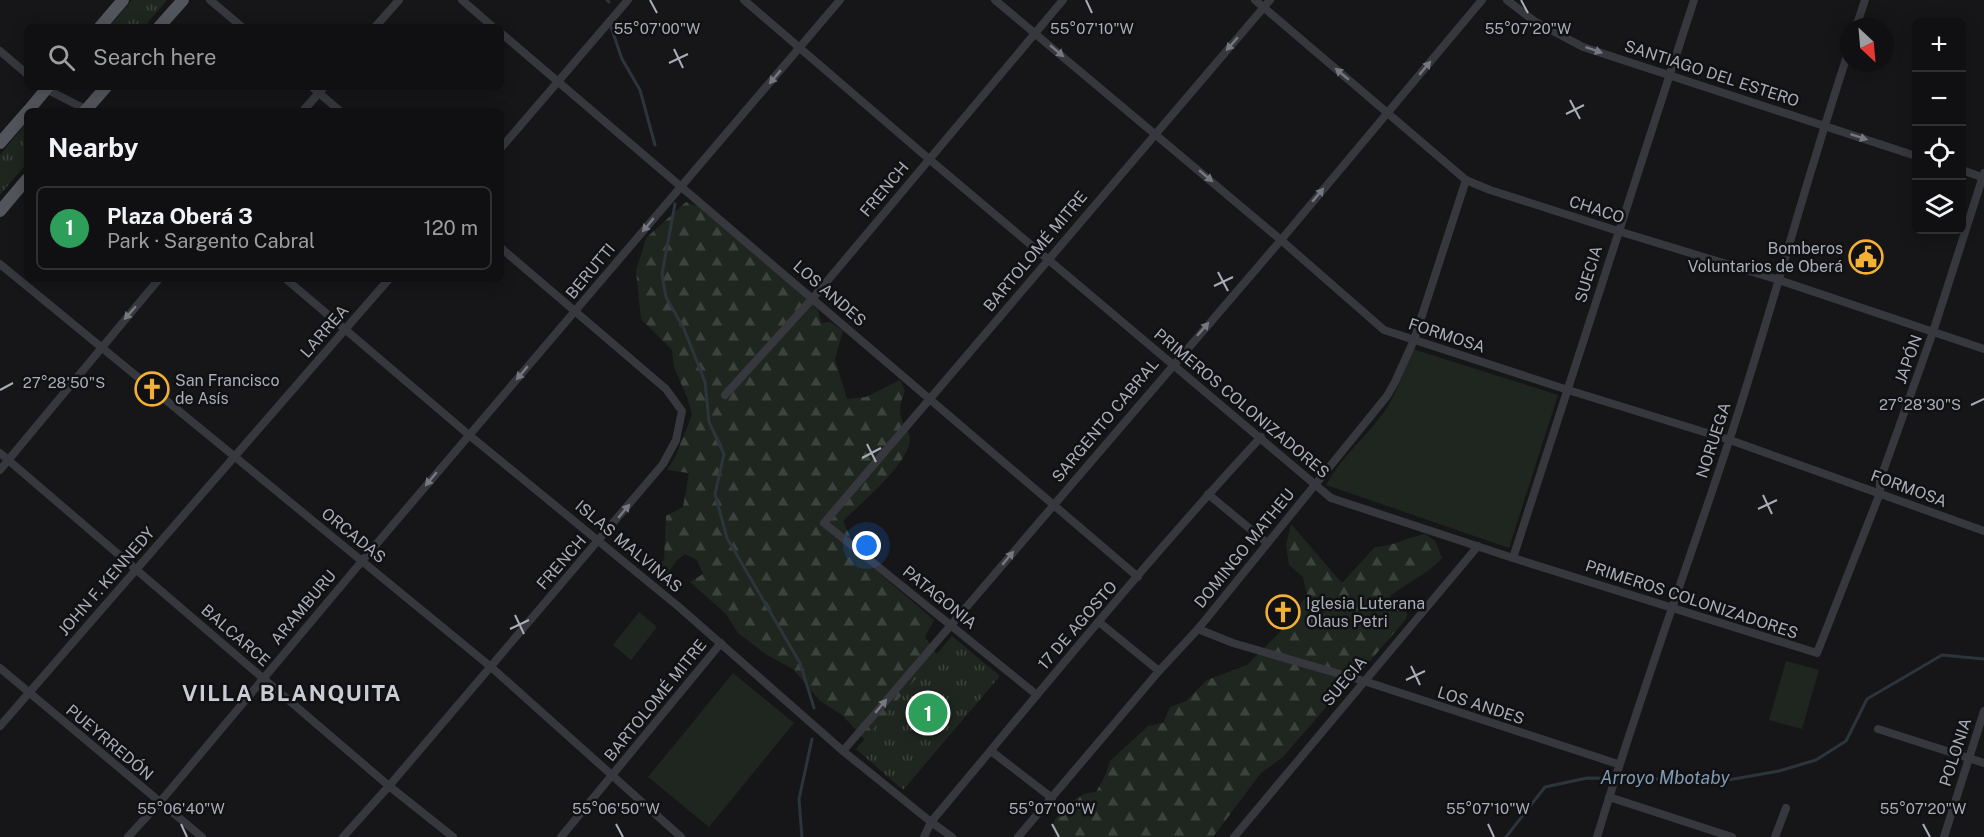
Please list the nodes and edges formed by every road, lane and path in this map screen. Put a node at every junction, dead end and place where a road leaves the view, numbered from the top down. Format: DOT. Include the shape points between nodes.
graph roads {
  1 [pos="123,0"];
  2 [pos="183,0"];
  3 [pos="210,0"];
  4 [pos="399,0"];
  5 [pos="462,0"];
  6 [pos="628,0"];
  7 [pos="744,0"];
  8 [pos="840,0"];
  9 [pos="995,0"];
  10 [pos="1063,0"];
  11 [pos="1255,0"];
  12 [pos="1482,0"];
  13 [pos="1507,0"];
  14 [pos="1694,0"];
  15 [pos="1865,0"];
  16 [pos="1267,4"];
  17 [pos="1860,18"];
  18 [pos="103,24"];
  19 [pos="162,24"];
  20 [pos="238,24"];
  21 [pos="378,24"];
  22 [pos="490,24"];
  23 [pos="1036,33"];
  24 [pos="504,36"];
  25 [pos="800,47"];
  26 [pos="0,51"];
  27 [pos="24,71"];
  28 [pos="1842,72"];
  29 [pos="1668,76"];
  30 [pos="558,82"];
  31 [pos="43,90"];
  32 [pos="49,90"];
  33 [pos="104,90"];
  34 [pos="317,90"];
  35 [pos="319,90"];
  36 [pos="29,108"];
  37 [pos="83,108"];
  38 [pos="89,108"];
  39 [pos="305,108"];
  40 [pos="337,108"];
  41 [pos="1387,112"];
  42 [pos="24,115"];
  43 [pos="1824,126"];
  44 [pos="1155,133"];
  45 [pos="0,143"];
  46 [pos="504,145"];
  47 [pos="1912,154"];
  48 [pos="929,159"];
  49 [pos="1966,171"];
  50 [pos="1984,176"];
  51 [pos="1466,180"];
  52 [pos="24,183"];
  53 [pos="682,186"];
  54 [pos="0,211"];
  55 [pos="1618,231"];
  56 [pos="1281,240"];
  57 [pos="504,251"];
  58 [pos="1048,259"];
  59 [pos="0,264"];
  60 [pos="1779,280"];
  61 [pos="156,282"];
  62 [pos="290,282"];
  63 [pos="385,282"];
  64 [pos="813,298"];
  65 [pos="575,311"];
  66 [pos="345,329"];
  67 [pos="1933,332"];
  68 [pos="1414,340"];
  69 [pos="101,346"];
  70 [pos="1984,348"];
  71 [pos="1173,363"];
  72 [pos="1568,390"];
  73 [pos="724,394"];
  74 [pos="929,398"];
  75 [pos="469,435"];
  76 [pos="1261,437"];
  77 [pos="1730,440"];
  78 [pos="0,453"];
  79 [pos="234,456"];
  80 [pos="8,460"];
  81 [pos="0,470"];
  82 [pos="1315,485"];
  83 [pos="1880,493"];
  84 [pos="1208,494"];
  85 [pos="1053,504"];
  86 [pos="824,523"];
  87 [pos="1984,531"];
  88 [pos="600,540"];
  89 [pos="1267,543"];
  90 [pos="1478,546"];
  91 [pos="1513,558"];
  92 [pos="362,561"];
  93 [pos="137,568"];
  94 [pos="1138,577"];
  95 [pos="1672,607"];
  96 [pos="1098,622"];
  97 [pos="951,625"];
  98 [pos="1198,629"];
  99 [pos="721,643"];
  100 [pos="1817,653"];
  101 [pos="0,668"];
  102 [pos="491,668"];
  103 [pos="1159,671"];
  104 [pos="262,679"];
  105 [pos="1364,681"];
  106 [pos="28,693"];
  107 [pos="1037,695"];
  108 [pos="1984,711"];
  109 [pos="0,726"];
  110 [pos="1878,729"];
  111 [pos="843,751"];
  112 [pos="991,751"];
  113 [pos="1968,758"];
  114 [pos="1984,763"];
  115 [pos="1618,766"];
  116 [pos="612,775"];
  117 [pos="389,786"];
  118 [pos="1609,795"];
  119 [pos="1052,798"];
  120 [pos="160,802"];
  121 [pos="1786,808"];
  122 [pos="931,822"];
  123 [pos="128,837"];
  124 [pos="202,837"];
  125 [pos="343,837"];
  126 [pos="453,837"];
  127 [pos="561,837"];
  128 [pos="681,837"];
  129 [pos="924,837"];
  130 [pos="952,837"];
  131 [pos="1017,837"];
  132 [pos="1234,837"];
  133 [pos="1597,837"];
  134 [pos="1732,837"];
  135 [pos="1774,837"];
  136 [pos="1944,837"];
  1 -- 18 [label="main road"];
  2 -- 19 [label="main road"];
  3 -- 20 [label="street"];
  4 -- 21 [label="street"];
  5 -- 22 [label="street"];
  6 -- 30 [label="street"];
  7 -- 25 [label="street, PRIMEROS COLONIZADORES"];
  8 -- 25 [label="street, BERUTTI"];
  9 -- 23 [label="street, FORMOSA"];
  10 -- 23 [label="street, FRENCH"];
  11 -- 16 [label="street, CHACO"];
  41 -- 12 [label="street, SARGENTO CABRAL, one-way"];
  13 -- 29 [label="street, SANTIAGO DEL ESTERO, one-way" via="1534,21 1583,47"];
  14 -- 29 [label="street, SUECIA"];
  15 -- 17 [label="street"];
  41 -- 16 [label="street, CHACO, one-way"];
  16 -- 44 [label="street, BARTOLOMÉ MITRE, one-way"];
  23 -- 44 [label="street, FORMOSA, one-way"];
  23 -- 48 [label="street, FRENCH"];
  24 -- 30 [label="street, LOS ANDES"];
  25 -- 48 [label="street, PRIMEROS COLONIZADORES"];
  25 -- 53 [label="street, BERUTTI, one-way"];
  26 -- 27 [label="street"];
  28 -- 43 [label="street, NORUEGA"];
  29 -- 43 [label="street, SANTIAGO DEL ESTERO"];
  29 -- 55 [label="street, SUECIA"];
  30 -- 46 [label="street"];
  30 -- 53 [label="street, LOS ANDES"];
  31 -- 36 [label="main road"];
  32 -- 37 [label="street"];
  33 -- 38 [label="main road"];
  34 -- 39 [label="street"];
  35 -- 40 [label="street"];
  41 -- 51 [label="street, CHACO"];
  56 -- 41 [label="street, SARGENTO CABRAL, one-way"];
  42 -- 45 [label="main road"];
  43 -- 47 [label="street, SANTIAGO DEL ESTERO, one-way"];
  43 -- 60 [label="street, NORUEGA"];
  44 -- 56 [label="street, FORMOSA, one-way"];
  44 -- 58 [label="street, BARTOLOMÉ MITRE"];
  48 -- 58 [label="street, PRIMEROS COLONIZADORES"];
  48 -- 64 [label="street, FRENCH"];
  49 -- 50 [label="street"];
  50 -- 67 [label="street, JAPÓN"];
  51 -- 55 [label="street, CHACO"];
  51 -- 68 [label="street, DOMINGO MATHEU"];
  52 -- 54 [label="main road"];
  53 -- 64 [label="street, LOS ANDES"];
  53 -- 65 [label="street, BERUTTI, one-way"];
  55 -- 60 [label="street, CHACO"];
  55 -- 72 [label="street, SUECIA"];
  56 -- 68 [label="street, FORMOSA" via="1384,330"];
  71 -- 56 [label="street, SARGENTO CABRAL, one-way"];
  57 -- 65 [label="street"];
  58 -- 71 [label="street, PRIMEROS COLONIZADORES"];
  58 -- 74 [label="street, BARTOLOMÉ MITRE"];
  59 -- 69 [label="street, ORCADAS"];
  60 -- 67 [label="street, CHACO"];
  60 -- 77 [label="street, NORUEGA"];
  61 -- 69 [label="street, one-way"];
  62 -- 66 [label="street, ISLAS MALVINAS"];
  63 -- 66 [label="street, LARREA"];
  64 -- 73 [label="street, FRENCH"];
  64 -- 74 [label="street, LOS ANDES"];
  65 -- 75 [label="street, BERUTTI, one-way"];
  88 -- 65 [label="street, FRENCH, one-way" via="663,464 676,440 682,411 666,389"];
  66 -- 75 [label="street, ISLAS MALVINAS"];
  66 -- 79 [label="street, LARREA"];
  67 -- 70 [label="street, CHACO"];
  67 -- 83 [label="street, JAPÓN" via="1880,480"];
  68 -- 72 [label="street, FORMOSA"];
  68 -- 82 [label="street, DOMINGO MATHEU" via="1387,396"];
  69 -- 79 [label="street, ORCADAS"];
  69 -- 80 [label="street"];
  71 -- 76 [label="street, PRIMEROS COLONIZADORES"];
  71 -- 85 [label="street, SARGENTO CABRAL"];
  72 -- 77 [label="street, FORMOSA"];
  72 -- 91 [label="street, SUECIA"];
  74 -- 85 [label="street, LOS ANDES"];
  74 -- 86 [label="street, BARTOLOMÉ MITRE"];
  75 -- 88 [label="street, ISLAS MALVINAS"];
  75 -- 92 [label="street, BERUTTI, one-way"];
  76 -- 82 [label="street, PRIMEROS COLONIZADORES"];
  76 -- 84 [label="street, 17 DE AGOSTO"];
  77 -- 83 [label="street, FORMOSA"];
  77 -- 95 [label="street, NORUEGA"];
  78 -- 80 [label="street, BALCARCE"];
  79 -- 92 [label="street, ORCADAS"];
  79 -- 93 [label="street, JOHN F. KENNEDY"];
  80 -- 81 [label="street"];
  80 -- 93 [label="street, BALCARCE"];
  82 -- 89 [label="street, DOMINGO MATHEU"];
  82 -- 90 [label="street, PRIMEROS COLONIZADORES" via="1331,498"];
  83 -- 87 [label="street, FORMOSA"];
  83 -- 100 [label="street, JAPÓN"];
  84 -- 89 [label="street"];
  84 -- 94 [label="street, 17 DE AGOSTO"];
  85 -- 94 [label="street, LOS ANDES"];
  97 -- 85 [label="street, SARGENTO CABRAL, one-way"];
  86 -- 97 [label="street, PATAGONIA"];
  88 -- 99 [label="street, ISLAS MALVINAS"];
  88 -- 102 [label="street, FRENCH"];
  89 -- 98 [label="street, DOMINGO MATHEU"];
  90 -- 91 [label="street, PRIMEROS COLONIZADORES"];
  90 -- 105 [label="street, SUECIA"];
  91 -- 95 [label="street, PRIMEROS COLONIZADORES"];
  92 -- 102 [label="street, ORCADAS"];
  92 -- 104 [label="street, ARAMBURU"];
  93 -- 104 [label="street, BALCARCE"];
  93 -- 106 [label="street, JOHN F. KENNEDY"];
  94 -- 96 [label="street, 17 DE AGOSTO"];
  95 -- 100 [label="street, PRIMEROS COLONIZADORES"];
  95 -- 115 [label="street, NORUEGA"];
  96 -- 103 [label="street"];
  96 -- 107 [label="street, 17 DE AGOSTO"];
  97 -- 107 [label="street, PATAGONIA"];
  111 -- 97 [label="street, SARGENTO CABRAL, one-way"];
  98 -- 103 [label="street, DOMINGO MATHEU"];
  98 -- 105 [label="street, LOS ANDES"];
  99 -- 111 [label="street, ISLAS MALVINAS"];
  99 -- 116 [label="street, BARTOLOMÉ MITRE"];
  101 -- 106 [label="street, PUEYRREDÓN"];
  102 -- 116 [label="street, ORCADAS"];
  102 -- 117 [label="street, FRENCH"];
  103 -- 119 [label="street, DOMINGO MATHEU"];
  104 -- 117 [label="street, BALCARCE"];
  104 -- 120 [label="street, ARAMBURU"];
  105 -- 115 [label="street, LOS ANDES"];
  105 -- 132 [label="street, SUECIA"];
  106 -- 109 [label="street, JOHN F. KENNEDY"];
  106 -- 120 [label="street, PUEYRREDÓN"];
  107 -- 112 [label="street, 17 DE AGOSTO"];
  108 -- 113 [label="street, POLONIA"];
  110 -- 113 [label="street"];
  111 -- 122 [label="street, ISLAS MALVINAS"];
  112 -- 119 [label="street"];
  112 -- 122 [label="street, 17 DE AGOSTO"];
  113 -- 114 [label="street"];
  113 -- 136 [label="street, POLONIA"];
  115 -- 118 [label="street, NORUEGA"];
  116 -- 127 [label="street, BARTOLOMÉ MITRE"];
  116 -- 128 [label="street, ORCADAS"];
  117 -- 125 [label="street, FRENCH"];
  117 -- 126 [label="street, BALCARCE"];
  118 -- 133 [label="street, NORUEGA"];
  118 -- 134 [label="street"];
  119 -- 131 [label="street, DOMINGO MATHEU"];
  120 -- 123 [label="street, ARAMBURU"];
  120 -- 124 [label="street, PUEYRREDÓN"];
  121 -- 135 [label="street"];
  122 -- 129 [label="street, 17 DE AGOSTO"];
  122 -- 130 [label="street, ISLAS MALVINAS"];
}
